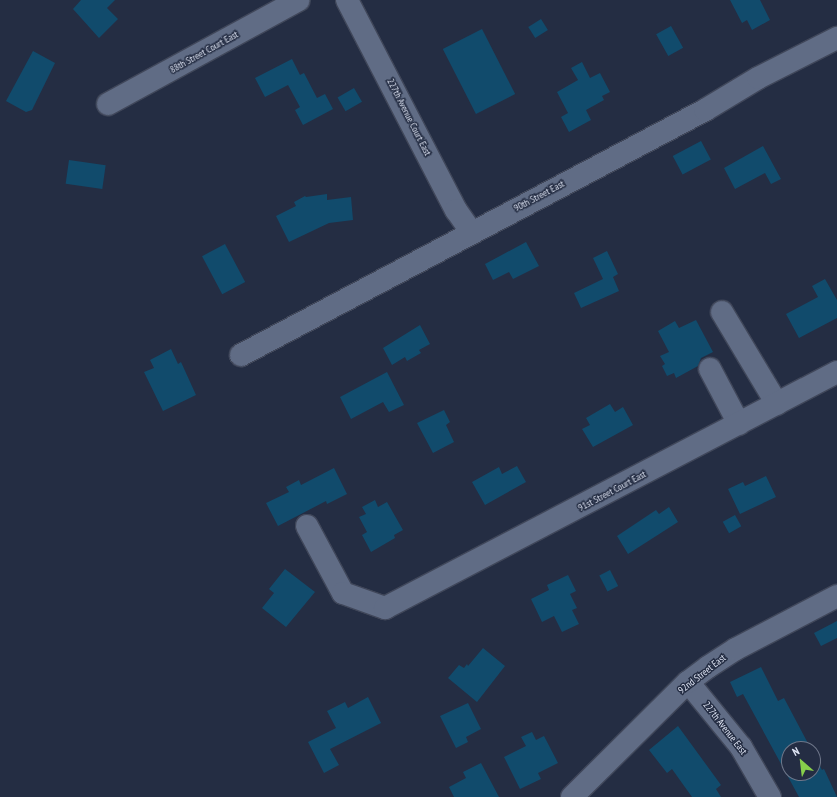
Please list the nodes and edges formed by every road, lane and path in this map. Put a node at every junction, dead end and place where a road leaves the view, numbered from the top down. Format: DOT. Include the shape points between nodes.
graph roads {
  1 [pos="299,0"];
  2 [pos="348,0"];
  3 [pos="837,38"];
  4 [pos="108,104"];
  5 [pos="472,233"];
  6 [pos="722,312"];
  7 [pos="242,355"];
  8 [pos="710,369"];
  9 [pos="837,372"];
  10 [pos="777,404"];
  11 [pos="739,424"];
  12 [pos="307,526"];
  13 [pos="837,596"];
  14 [pos="688,682"];
  15 [pos="572,797"];
  16 [pos="770,797"];
  1 -- 4 [label="street, 88th Street Court East"];
  2 -- 5 [label="street, 227th Avenue Court East" via="456,210"];
  3 -- 5 [label="street, 90th Street East"];
  5 -- 7 [label="street, 90th Street East"];
  6 -- 10 [label="street"];
  8 -- 11 [label="street"];
  9 -- 10 [label="street, 91st Street Court East"];
  10 -- 11 [label="street, 91st Street Court East"];
  11 -- 12 [label="street, 91st Street Court East" via="385,608 343,593"];
  13 -- 14 [label="street, 92nd Street East" via="736,649"];
  14 -- 15 [label="street, 92nd Street East"];
  14 -- 16 [label="street, 227th Avenue East" via="742,747"];
}
